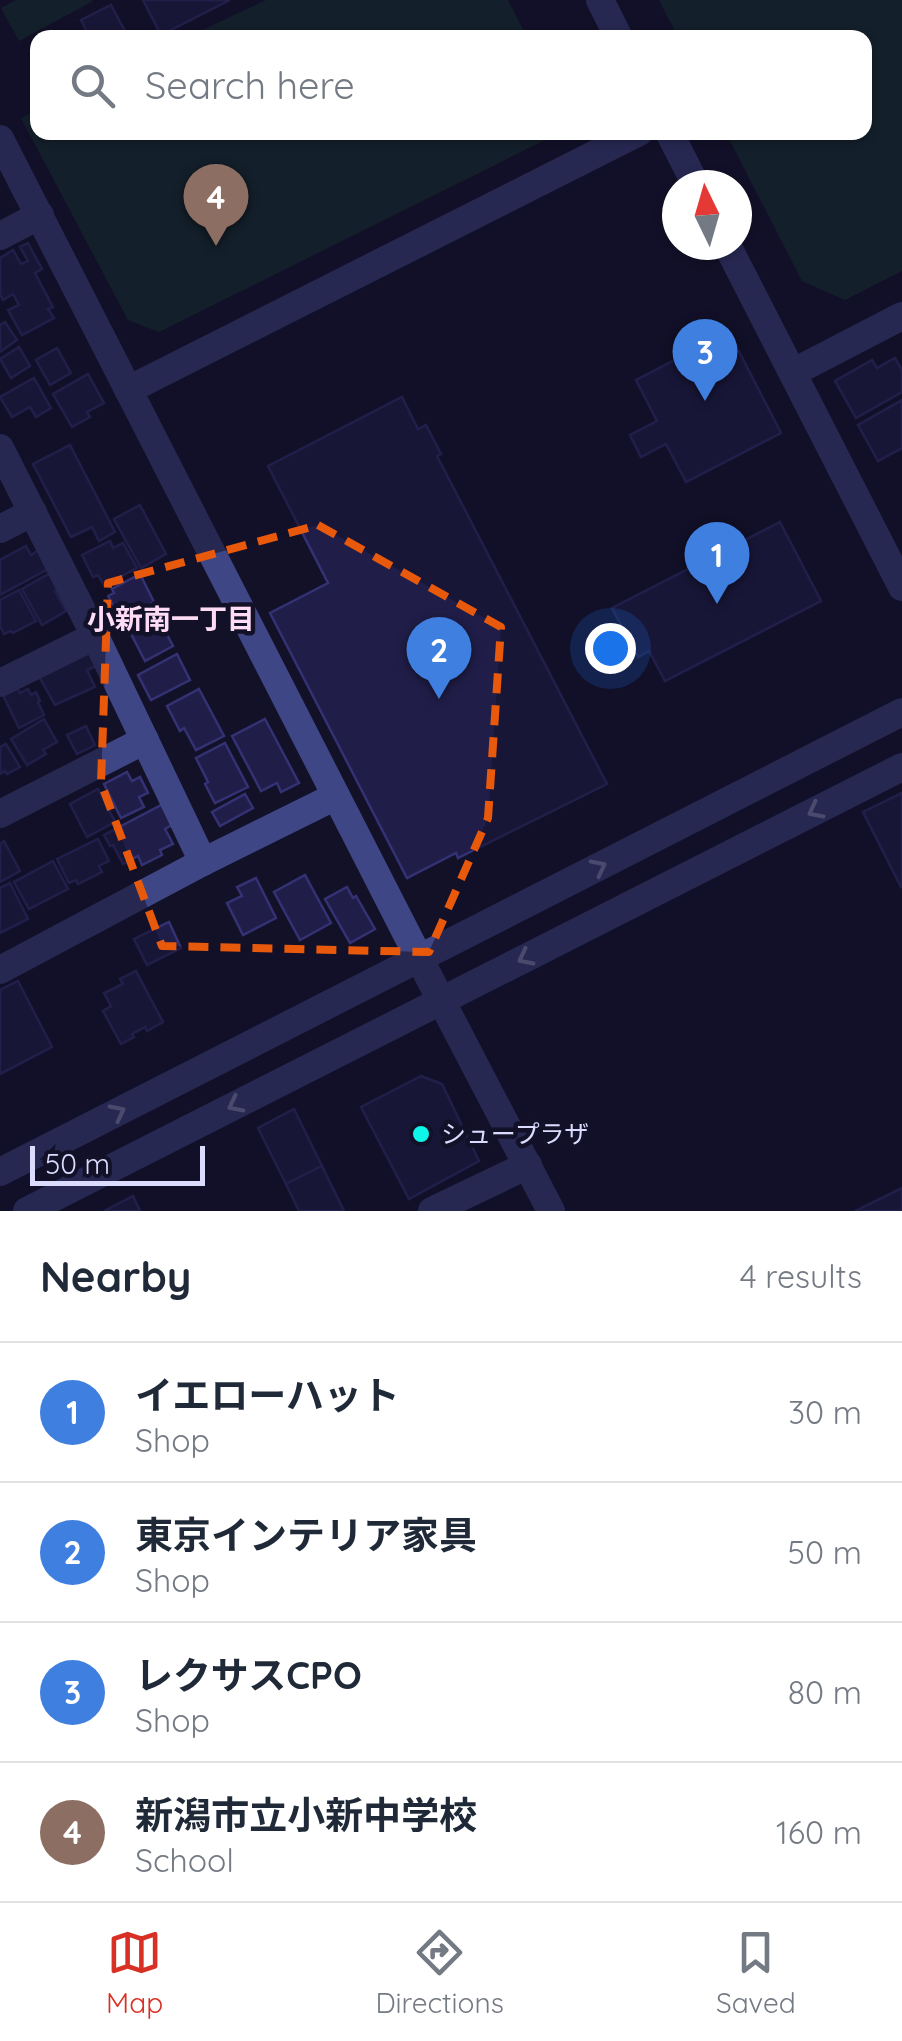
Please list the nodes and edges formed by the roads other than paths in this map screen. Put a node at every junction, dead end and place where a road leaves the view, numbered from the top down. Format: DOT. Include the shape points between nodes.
graph roads {
  1 [pos="600,0"];
  2 [pos="616,30"];
  3 [pos="0,139"];
  4 [pos="623,140"];
  5 [pos="672,140"];
  6 [pos="688,170"];
  7 [pos="40,215"];
  8 [pos="0,236"];
  9 [pos="735,260"];
  10 [pos="902,316"];
  11 [pos="794,372"];
  12 [pos="128,390"];
  13 [pos="0,448"];
  14 [pos="33,512"];
  15 [pos="0,530"];
  16 [pos="902,587"];
  17 [pos="96,636"];
  18 [pos="0,683"];
  19 [pos="902,712"];
  20 [pos="145,740"];
  21 [pos="902,767"];
  22 [pos="336,796"];
  23 [pos="0,814"];
  24 [pos="204,862"];
  25 [pos="419,958"];
  26 [pos="0,970"];
  27 [pos="443,1000"];
  28 [pos="528,1165"];
  29 [pos="0,1172"];
  30 [pos="27,1211"];
  31 [pos="432,1211"];
  32 [pos="552,1211"];
  1 -- 2 [label="street"];
  3 -- 7 [label="street"];
  4 -- 12 [label="street"];
  5 -- 6 [label="street"];
  7 -- 8 [label="street"];
  7 -- 12 [label="street"];
  9 -- 11 [label="street"];
  10 -- 11 [label="street"];
  11 -- 16 [label="street"];
  12 -- 22 [label="street"];
  13 -- 14 [label="street"];
  14 -- 15 [label="street"];
  14 -- 17 [label="street"];
  17 -- 18 [label="street"];
  17 -- 20 [label="street"];
  25 -- 19 [label="street, one-way"];
  20 -- 23 [label="street"];
  20 -- 24 [label="street"];
  21 -- 27 [label="street, one-way"];
  22 -- 24 [label="street"];
  22 -- 25 [label="street"];
  24 -- 26 [label="street"];
  25 -- 27 [label="street"];
  29 -- 25 [label="street, one-way"];
  27 -- 28 [label="street"];
  27 -- 30 [label="street, one-way"];
  28 -- 31 [label="street"];
  28 -- 32 [label="street"];
}
